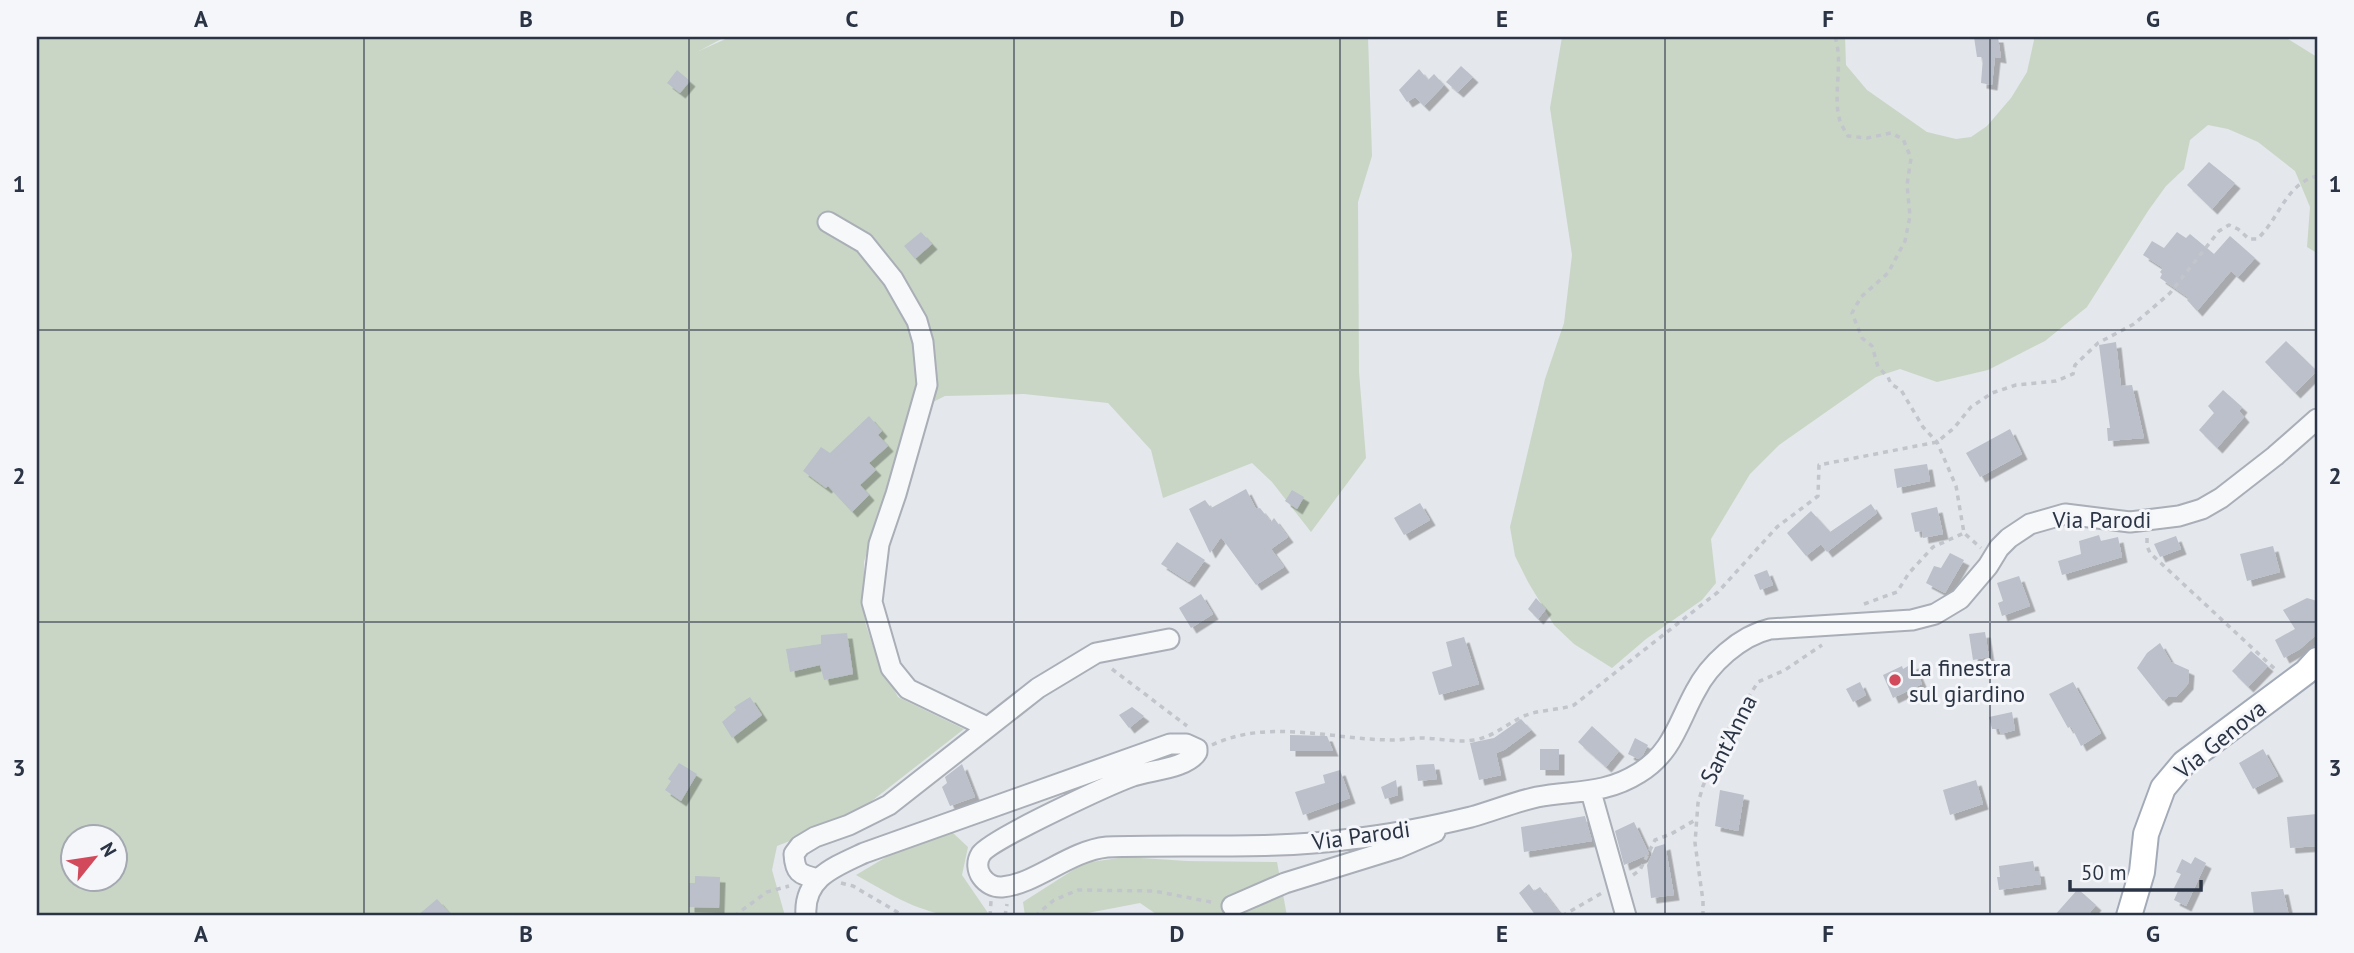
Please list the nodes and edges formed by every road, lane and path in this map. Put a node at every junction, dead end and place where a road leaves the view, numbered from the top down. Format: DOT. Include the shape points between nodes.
graph roads {
  1 [pos="1835,37"];
  2 [pos="2317,176"];
  3 [pos="828,222"];
  4 [pos="2317,419"];
  5 [pos="1937,442"];
  6 [pos="2152,520"];
  7 [pos="1964,533"];
  8 [pos="1994,557"];
  9 [pos="1861,624"];
  10 [pos="1169,639"];
  11 [pos="1826,644"];
  12 [pos="1096,653"];
  13 [pos="2317,660"];
  14 [pos="2290,684"];
  15 [pos="987,727"];
  16 [pos="1197,751"];
  17 [pos="1591,792"];
  18 [pos="1472,817"];
  19 [pos="818,879"];
  20 [pos="1232,905"];
  21 [pos="734,916"];
  22 [pos="806,916"];
  23 [pos="904,916"];
  24 [pos="1035,916"];
  25 [pos="1626,916"];
  26 [pos="1703,916"];
  27 [pos="2129,916"];
  1 -- 5 [label="path" via="1840,120 1848,136 1891,133 1903,138 1911,158 1905,241 1888,273 1861,297 1852,313 1862,338 1872,346 1878,367 1901,390"];
  2 -- 5 [label="path" via="2293,190 2257,239 2249,239 2230,225 2219,230 2170,293 2134,324 2098,343 2075,365 2073,374 1992,393 1971,407"];
  3 -- 15 [label="street" via="864,243 892,279 917,321 923,342 927,385 879,544 872,602 891,668 908,689"];
  4 -- 6 [label="street, Via Parodi" via="2221,498 2202,509"];
  5 -- 7 [label="path" via="1956,486"];
  5 -- 16 [label="path" via="1819,465 1818,496 1777,527 1718,592 1574,705 1531,713 1475,740 1270,733 1247,734"];
  6 -- 8 [label="street, Via Parodi" via="2054,516 2020,530"];
  6 -- 14 [label="path" via="2146,542 2150,553"];
  7 -- 8 [label="path"];
  7 -- 9 [label="path" via="1933,547 1897,592 1862,605"];
  8 -- 9 [label="street, Via Parodi" via="1965,593 1935,614"];
  9 -- 17 [label="street, Via Parodi" via="1752,634 1710,670 1664,751 1636,775"];
  10 -- 12 [label="street"];
  11 -- 26 [label="path, Sant'Anna" via="1758,682 1728,730 1698,803 1695,843"];
  12 -- 15 [label="street" via="1038,688"];
  12 -- 16 [label="path" via="1188,728 1203,729"];
  13 -- 14 [label="main road, Via Genova"];
  14 -- 27 [label="main road, Via Genova" via="2184,763 2163,788 2146,835 2142,872"];
  15 -- 19 [label="street" via="889,805 800,846 794,866 801,875"];
  16 -- 18 [label="street, Via Parodi" via="1189,762 1132,776 998,842 979,856 980,876 1002,887 1095,848 1312,843"];
  16 -- 19 [label="street" via="1186,744 1170,744 864,853"];
  17 -- 18 [label="street, Via Parodi" via="1538,797"];
  17 -- 25 [label="street"];
  18 -- 20 [label="street" via="1398,848 1285,883"];
  19 -- 21 [label="path" via="767,892"];
  19 -- 22 [label="street" via="808,892"];
  19 -- 23 [label="path" via="853,886"];
  20 -- 24 [label="path" via="1154,891 1078,890 1054,900"];
}
